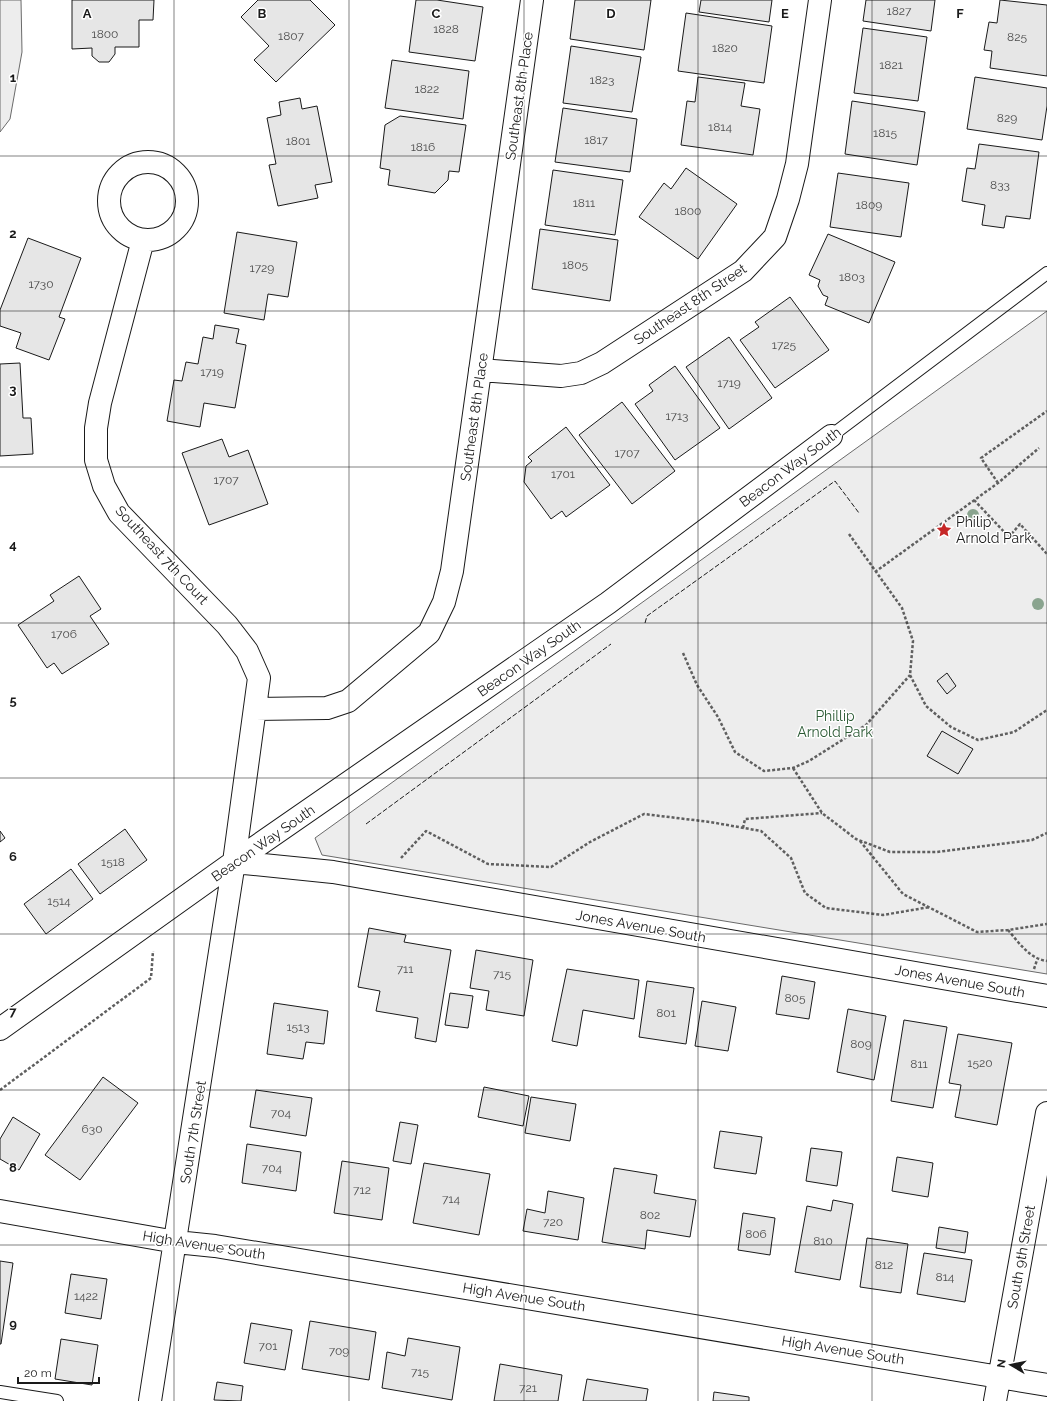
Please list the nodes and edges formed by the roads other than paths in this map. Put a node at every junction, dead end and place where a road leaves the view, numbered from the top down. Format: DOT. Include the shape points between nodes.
graph roads {
  1 [pos="532,0"];
  2 [pos="820,0"];
  3 [pos="144,240"];
  4 [pos="1047,273"];
  5 [pos="480,370"];
  6 [pos="831,436"];
  7 [pos="255,709"];
  8 [pos="234,862"];
  9 [pos="1047,996"];
  10 [pos="0,1029"];
  11 [pos="1047,1113"];
  12 [pos="0,1211"];
  13 [pos="176,1242"];
  14 [pos="999,1376"];
  15 [pos="1047,1385"];
  16 [pos="0,1392"];
  17 [pos="57,1401"];
  18 [pos="150,1401"];
  19 [pos="995,1401"];
  1 -- 5 [label="street, Southeast 8th Place"];
  2 -- 5 [label="street, Southeast 8th Street" via="797,164 775,236 754,260 743,271 602,363 581,373 560,376"];
  3 -- 7 [label="street, Southeast 7th Court" via="100,403 96,428 96,460 104,486 118,513 227,625 248,651 259,678"];
  4 -- 6 [label="lane, Beacon Way South"];
  5 -- 7 [label="street, Southeast 8th Place" via="452,570 444,602 429,633 348,701 327,708"];
  6 -- 8 [label="street, Beacon Way South" via="608,603"];
  7 -- 8 [label="street, Southeast 7th Court"];
  8 -- 9 [label="street, Jones Avenue South" via="333,872"];
  8 -- 10 [label="street, Beacon Way South"];
  8 -- 13 [label="street, South 7th Street"];
  11 -- 14 [label="street, South 9th Street"];
  12 -- 13 [label="street, High Avenue South"];
  13 -- 14 [label="street, High Avenue South" via="215,1246"];
  13 -- 18 [label="street, South 7th Street"];
  14 -- 15 [label="street, High Avenue South"];
  14 -- 19 [label="street, South 9th Street"];
  16 -- 17 [label="lane"];
}
